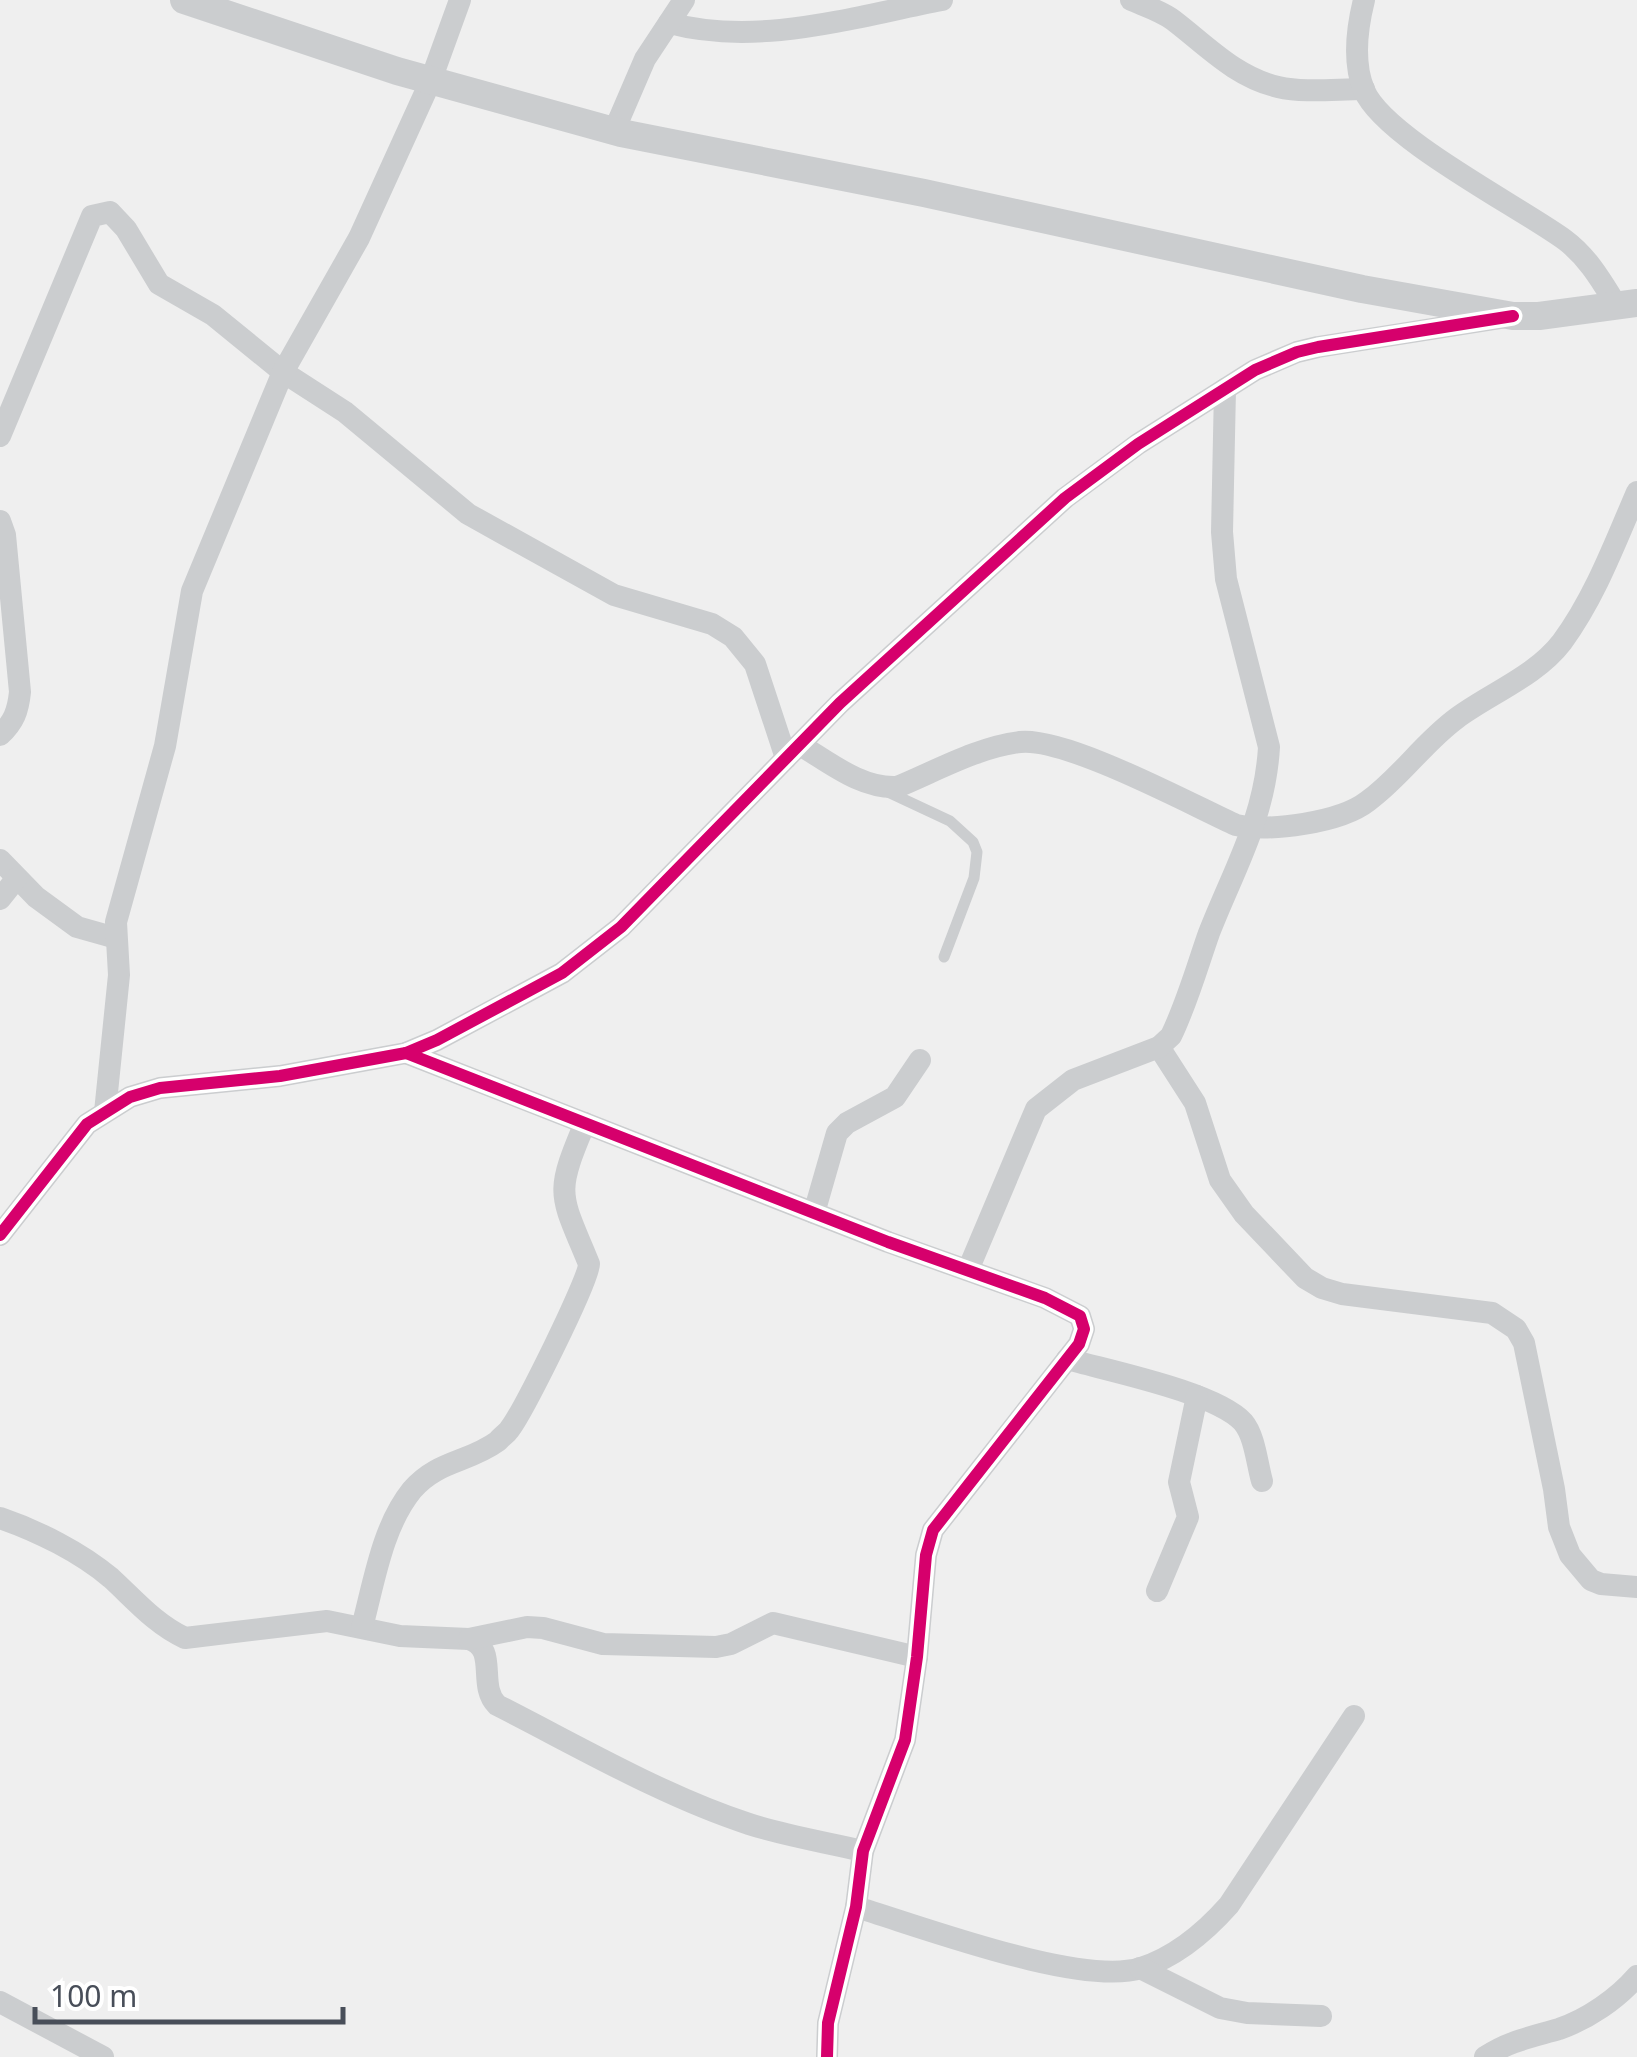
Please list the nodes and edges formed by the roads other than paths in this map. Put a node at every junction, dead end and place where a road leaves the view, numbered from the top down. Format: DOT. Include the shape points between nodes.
graph roads {
  1 [pos="184,0"];
  2 [pos="460,0"];
  3 [pos="684,0"];
  4 [pos="942,0"];
  5 [pos="1131,0"];
  6 [pos="1364,0"];
  7 [pos="669,23"];
  8 [pos="432,80"];
  9 [pos="1364,89"];
  10 [pos="614,131"];
  11 [pos="1627,304"];
  12 [pos="1513,316"];
  13 [pos="284,372"];
  14 [pos="1226,389"];
  15 [pos="0,436"];
  16 [pos="1637,492"];
  17 [pos="0,521"];
  18 [pos="0,734"];
  19 [pos="793,751"];
  20 [pos="880,788"];
  21 [pos="1254,829"];
  22 [pos="0,860"];
  23 [pos="16,879"];
  24 [pos="0,900"];
  25 [pos="116,938"];
  26 [pos="944,956"];
  27 [pos="1159,1047"];
  28 [pos="406,1053"];
  29 [pos="920,1060"];
  30 [pos="105,1112"];
  31 [pos="585,1123"];
  32 [pos="814,1213"];
  33 [pos="0,1235"];
  34 [pos="968,1270"];
  35 [pos="1068,1359"];
  36 [pos="1197,1396"];
  37 [pos="1262,1481"];
  38 [pos="0,1518"];
  39 [pos="1637,1587"];
  40 [pos="1158,1590"];
  41 [pos="362,1628"];
  42 [pos="469,1639"];
  43 [pos="917,1657"];
  44 [pos="1354,1716"];
  45 [pos="863,1851"];
  46 [pos="856,1907"];
  47 [pos="1140,1968"];
  48 [pos="1637,1976"];
  49 [pos="0,2002"];
  50 [pos="1321,2016"];
  51 [pos="102,2057"];
  52 [pos="827,2057"];
  53 [pos="1485,2057"];
  1 -- 8 [label="street"];
  2 -- 8 [label="street"];
  3 -- 7 [label="street"];
  4 -- 7 [label="street" via="790,29 723,34"];
  5 -- 9 [label="street" via="1171,18 1211,52 1263,82"];
  6 -- 9 [label="street" via="1358,24"];
  7 -- 10 [label="street"];
  8 -- 10 [label="street"];
  8 -- 13 [label="street" via="359,238"];
  9 -- 11 [label="street" via="1375,109 1433,155 1568,242"];
  10 -- 12 [label="street"];
  11 -- 12 [label="street"];
  12 -- 14 [label="street" via="1297,352"];
  13 -- 15 [label="street" via="213,314 159,284 118,218 101,212 87,227"];
  13 -- 19 [label="street" via="366,426 468,514 614,595 733,636 755,664"];
  13 -- 25 [label="street" via="192,591 165,746"];
  14 -- 19 [label="street" via="1065,498"];
  14 -- 21 [label="street" via="1226,578 1270,747"];
  16 -- 21 [label="street" via="1593,593 1544,662 1459,716 1367,803"];
  17 -- 18 [label="street" via="20,692 11,724"];
  19 -- 20 [label="street"];
  19 -- 28 [label="street" via="598,946 562,973"];
  20 -- 21 [label="street" via="1024,742 1125,773"];
  20 -- 26 [label="lane" via="950,821 974,842 978,864"];
  21 -- 27 [label="street" via="1179,1020"];
  22 -- 23 [label="street"];
  23 -- 24 [label="street"];
  23 -- 25 [label="street" via="77,926"];
  25 -- 30 [label="street" via="119,975"];
  27 -- 34 [label="street" via="1073,1080 1036,1108"];
  27 -- 39 [label="street" via="1195,1104 1220,1180 1304,1278 1342,1294 1492,1313 1516,1329 1570,1555 1591,1580"];
  28 -- 30 [label="street" via="280,1076 160,1088"];
  28 -- 31 [label="street"];
  29 -- 32 [label="street" via="895,1097 837,1133"];
  30 -- 33 [label="street" via="87,1124"];
  31 -- 32 [label="street"];
  31 -- 41 [label="street" via="562,1187 589,1264 582,1289 509,1430 427,1474 401,1506"];
  32 -- 34 [label="street"];
  34 -- 35 [label="street" via="1080,1316 1084,1329"];
  35 -- 36 [label="street"];
  35 -- 43 [label="street" via="934,1530"];
  36 -- 37 [label="street" via="1243,1422"];
  36 -- 40 [label="street" via="1179,1482 1188,1517"];
  38 -- 41 [label="street" via="97,1567 185,1638 326,1620"];
  41 -- 42 [label="street"];
  42 -- 43 [label="street" via="543,1628 603,1644 716,1647 773,1622"];
  42 -- 45 [label="street" via="486,1649 487,1689 497,1705 723,1814"];
  43 -- 45 [label="street" via="904,1740"];
  44 -- 47 [label="street" via="1228,1906 1208,1929"];
  45 -- 46 [label="street"];
  46 -- 47 [label="street" via="1052,1966"];
  46 -- 52 [label="street" via="828,2023"];
  47 -- 50 [label="street" via="1220,2008"];
  48 -- 53 [label="street" via="1582,2019"];
  49 -- 51 [label="street"];
}
